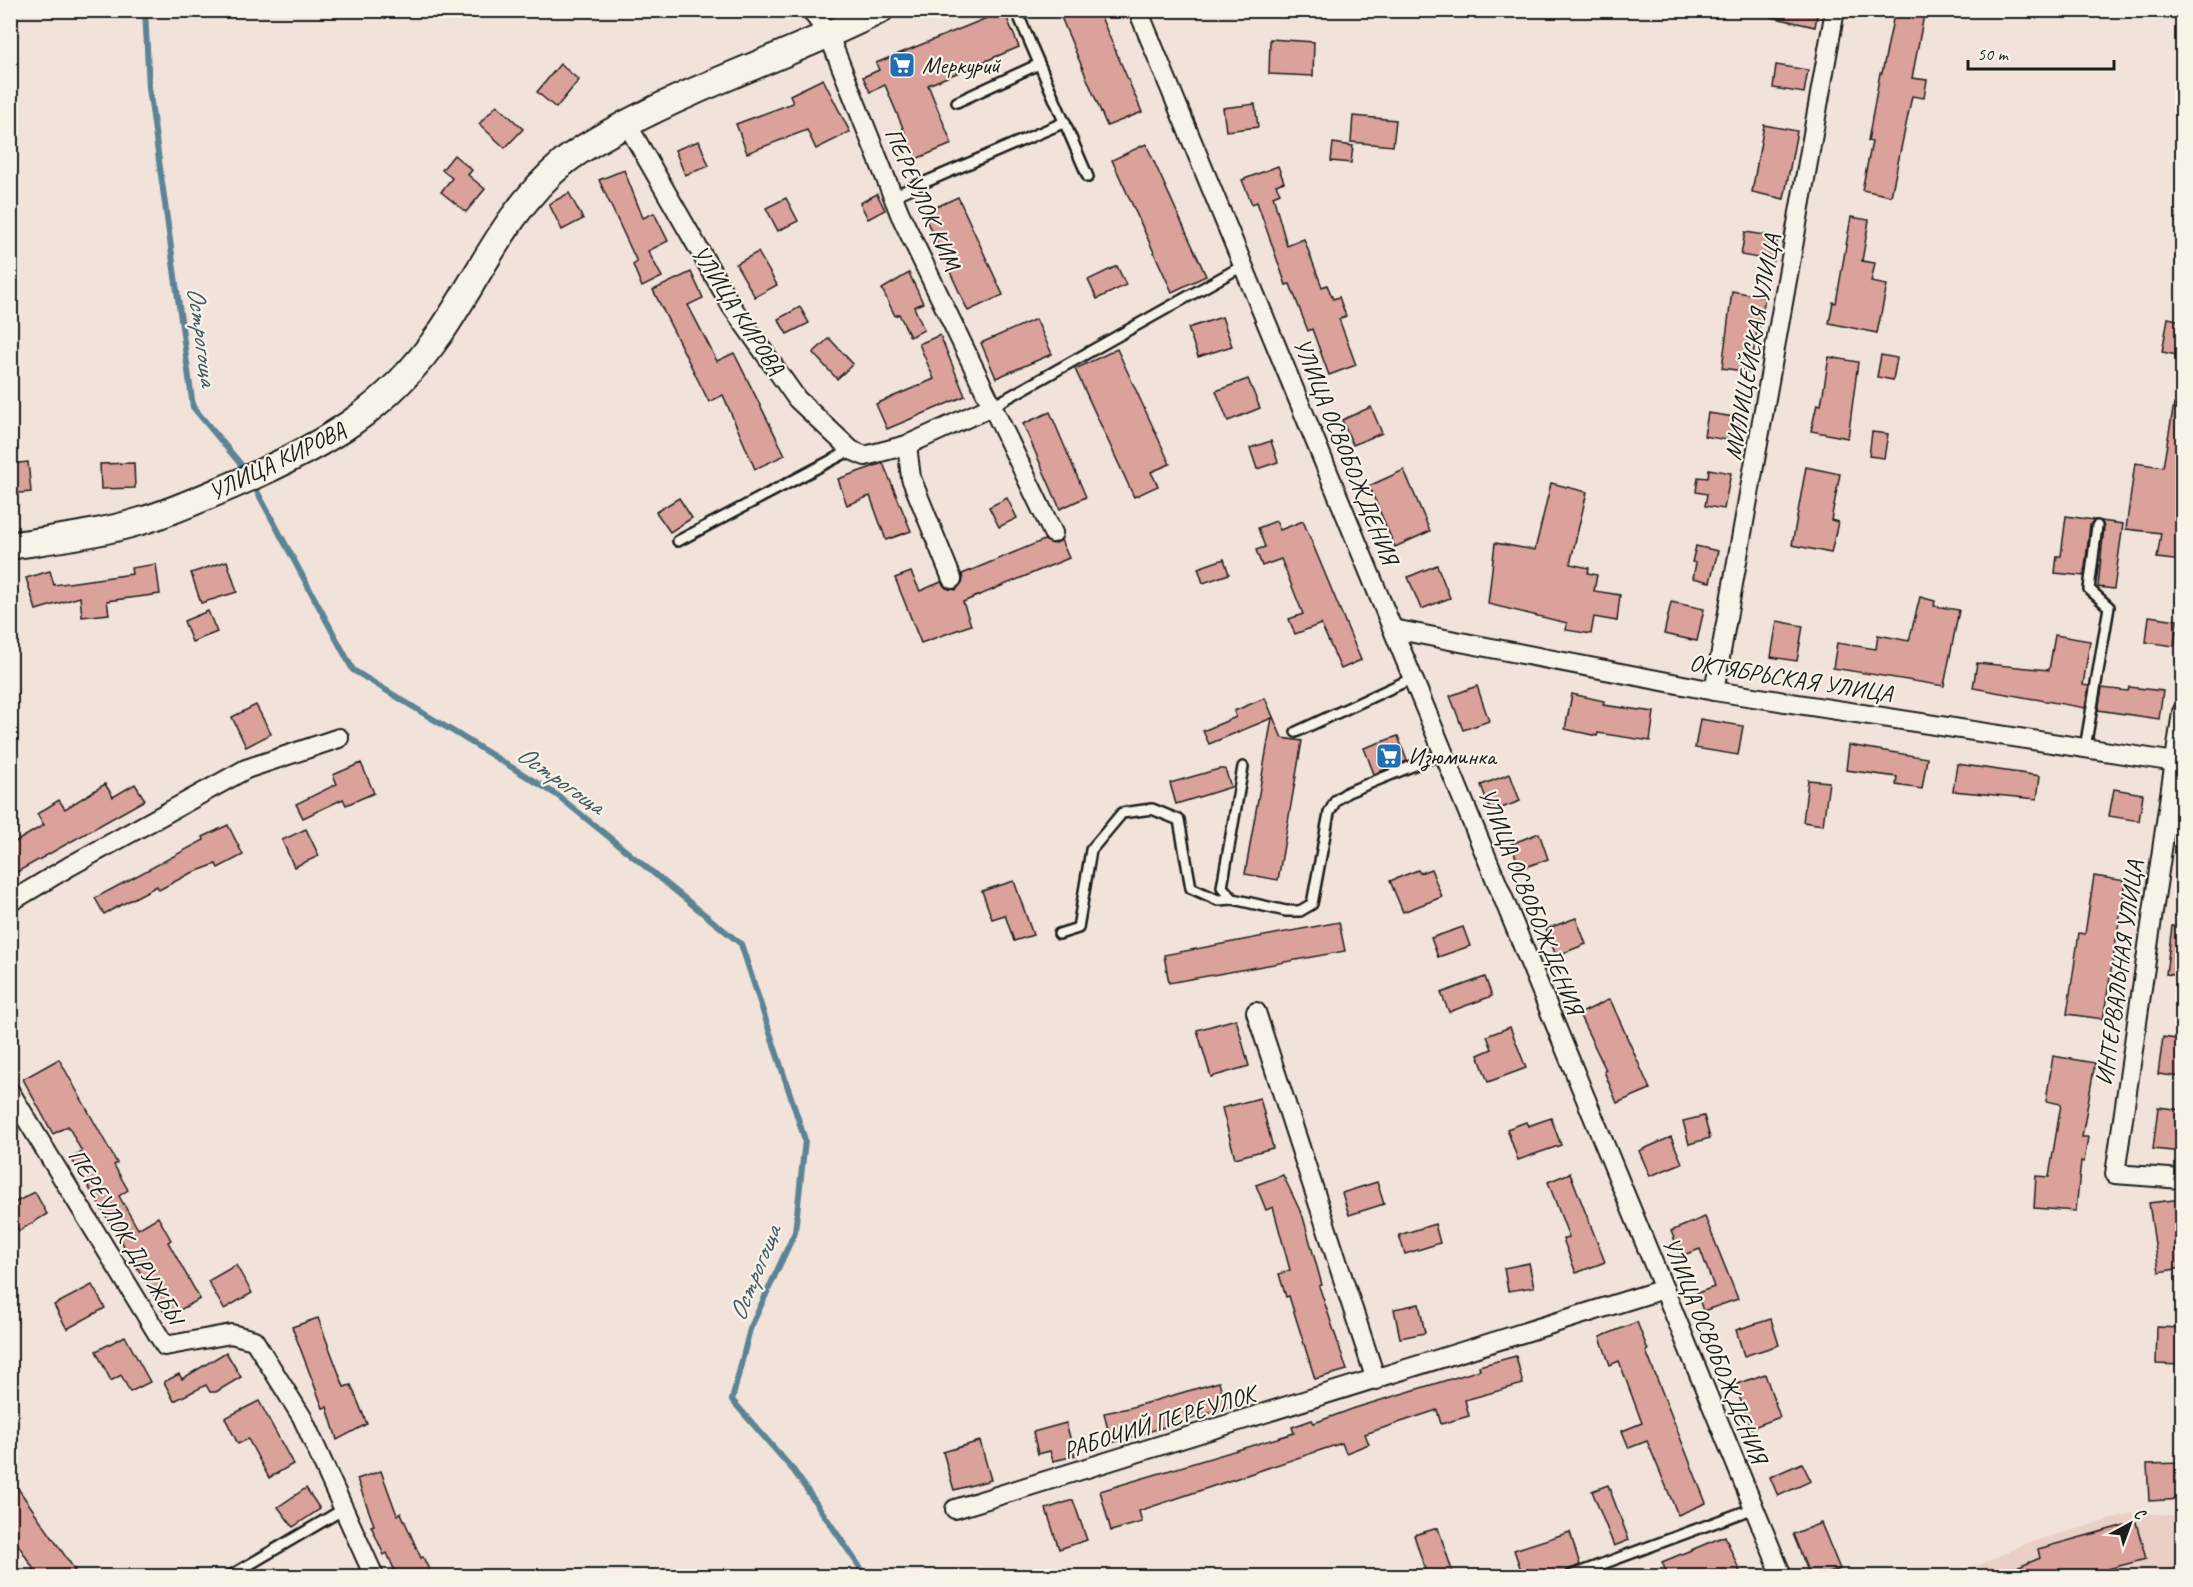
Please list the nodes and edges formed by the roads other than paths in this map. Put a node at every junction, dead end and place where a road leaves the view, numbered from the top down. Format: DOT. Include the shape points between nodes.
graph roads {
  1 [pos="811,10"];
  2 [pos="880,10"];
  3 [pos="1016,10"];
  4 [pos="1138,10"];
  5 [pos="1835,10"];
  6 [pos="829,36"];
  7 [pos="1040,64"];
  8 [pos="957,102"];
  9 [pos="1065,122"];
  10 [pos="627,124"];
  11 [pos="1089,177"];
  12 [pos="893,196"];
  13 [pos="1244,265"];
  14 [pos="993,406"];
  15 [pos="907,445"];
  16 [pos="851,450"];
  17 [pos="2097,526"];
  18 [pos="1053,533"];
  19 [pos="678,541"];
  20 [pos="10,546"];
  21 [pos="952,579"];
  22 [pos="1393,629"];
  23 [pos="1413,678"];
  24 [pos="1714,691"];
  25 [pos="2182,712"];
  26 [pos="1296,732"];
  27 [pos="339,738"];
  28 [pos="2085,748"];
  29 [pos="1444,753"];
  30 [pos="2178,762"];
  31 [pos="1243,767"];
  32 [pos="1233,899"];
  33 [pos="10,903"];
  34 [pos="1059,934"];
  35 [pos="1256,1012"];
  36 [pos="10,1092"];
  37 [pos="2182,1179"];
  38 [pos="1664,1289"];
  39 [pos="1376,1380"];
  40 [pos="1754,1508"];
  41 [pos="956,1509"];
  42 [pos="342,1510"];
  43 [pos="230,1576"];
  44 [pos="374,1576"];
  45 [pos="1570,1576"];
  46 [pos="1782,1576"];
  1 -- 6 [label="street, ПЕРЕУЛОК КИМ"];
  2 -- 6 [label="main road, УЛИЦА КИРОВА"];
  3 -- 7 [label="lane"];
  4 -- 13 [label="street, УЛИЦА ОСВОБОЖДЕНИЯ"];
  5 -- 24 [label="street, МИЛИЦЕЙСКАЯ УЛИЦА"];
  6 -- 10 [label="main road, УЛИЦА КИРОВА" via="704,87"];
  6 -- 12 [label="street, ПЕРЕУЛОК КИМ"];
  7 -- 8 [label="lane"];
  7 -- 9 [label="lane"];
  9 -- 11 [label="lane"];
  9 -- 12 [label="lane"];
  10 -- 16 [label="street, УЛИЦА КИРОВА" via="732,307 797,399"];
  10 -- 20 [label="main road, УЛИЦА КИРОВА" via="567,159 519,206 440,333 399,383 351,425 292,459 140,521"];
  12 -- 14 [label="street, ПЕРЕУЛОК КИМ"];
  13 -- 14 [label="lane"];
  13 -- 22 [label="street, УЛИЦА ОСВОБОЖДЕНИЯ"];
  14 -- 15 [label="street"];
  14 -- 18 [label="street, ПЕРЕУЛОК КИМ"];
  15 -- 16 [label="street" via="865,456"];
  15 -- 21 [label="street" via="911,478"];
  16 -- 19 [label="lane"];
  17 -- 28 [label="lane" via="2089,589 2109,607"];
  22 -- 23 [label="street, УЛИЦА ОСВОБОЖДЕНИЯ"];
  22 -- 24 [label="street, ОКТЯБРЬСКАЯ УЛИЦА"];
  23 -- 26 [label="lane"];
  23 -- 29 [label="street, УЛИЦА ОСВОБОЖДЕНИЯ"];
  24 -- 28 [label="street, ОКТЯБРЬСКАЯ УЛИЦА"];
  25 -- 30 [label="street, ИНТЕРВАЛЬНАЯ УЛИЦА"];
  27 -- 33 [label="street" via="246,769"];
  28 -- 30 [label="street, ОКТЯБРЬСКАЯ УЛИЦА"];
  29 -- 32 [label="lane" via="1336,800 1329,813 1312,904 1300,911 1286,911"];
  29 -- 38 [label="street, УЛИЦА ОСВОБОЖДЕНИЯ"];
  30 -- 37 [label="street, ИНТЕРВАЛЬНАЯ УЛИЦА" via="2115,1174"];
  31 -- 32 [label="lane" via="1222,887"];
  32 -- 34 [label="lane" via="1218,900 1191,888 1179,820 1152,809 1122,813 1091,850 1078,928"];
  35 -- 39 [label="street"];
  36 -- 42 [label="street, ПЕРЕУЛОК ДРУЖБЫ" via="165,1346 231,1334 254,1340 302,1416"];
  38 -- 39 [label="street, РАБОЧИЙ ПЕРЕУЛОК"];
  38 -- 40 [label="street, УЛИЦА ОСВОБОЖДЕНИЯ"];
  39 -- 41 [label="street, РАБОЧИЙ ПЕРЕУЛОК"];
  40 -- 45 [label="lane"];
  40 -- 46 [label="street, УЛИЦА ОСВОБОЖДЕНИЯ"];
  42 -- 43 [label="lane"];
  42 -- 44 [label="street, ПЕРЕУЛОК ДРУЖБЫ"];
}
